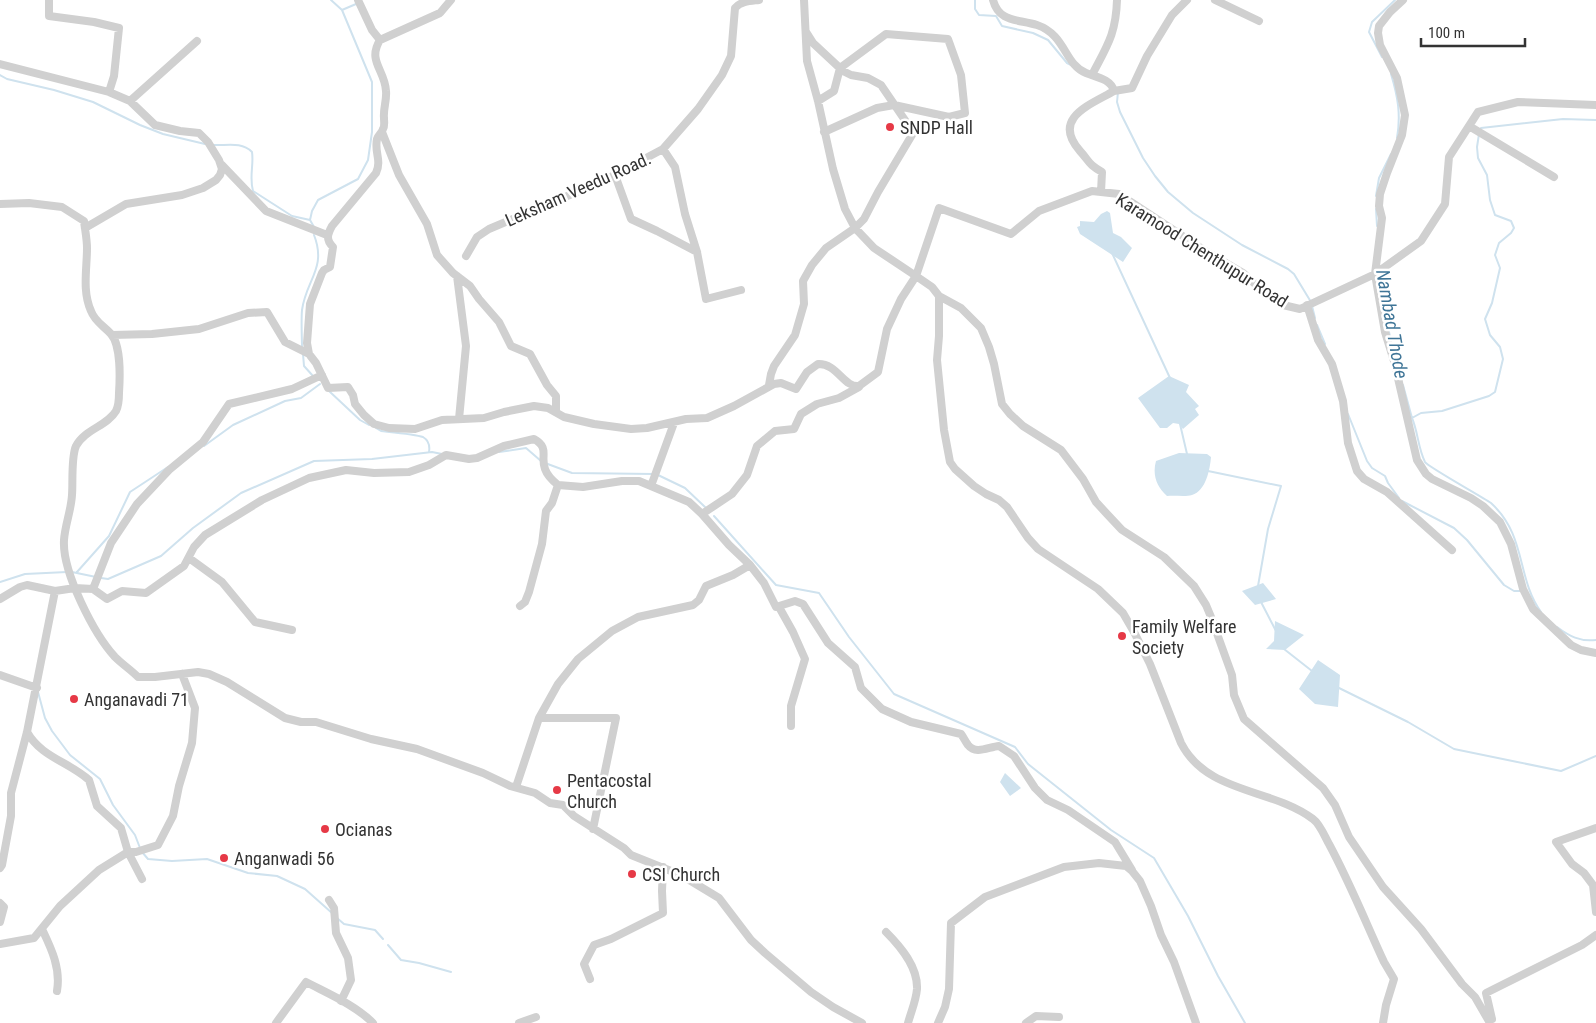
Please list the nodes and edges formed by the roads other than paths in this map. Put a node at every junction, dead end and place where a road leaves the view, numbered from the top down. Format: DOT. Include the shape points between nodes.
graph roads {
  1 [pos="48,0"];
  2 [pos="451,0"];
  3 [pos="759,0"];
  4 [pos="804,0"];
  5 [pos="993,0"];
  6 [pos="1117,0"];
  7 [pos="1187,0"];
  8 [pos="1215,0"];
  9 [pos="1400,1"];
  10 [pos="360,2"];
  11 [pos="1260,21"];
  12 [pos="804,30"];
  13 [pos="380,40"];
  14 [pos="197,41"];
  15 [pos="0,64"];
  16 [pos="840,68"];
  17 [pos="1092,75"];
  18 [pos="109,92"];
  19 [pos="1110,93"];
  20 [pos="130,101"];
  21 [pos="818,101"];
  22 [pos="894,105"];
  23 [pos="1596,105"];
  24 [pos="1469,126"];
  25 [pos="382,132"];
  26 [pos="824,132"];
  27 [pos="663,150"];
  28 [pos="222,165"];
  29 [pos="615,175"];
  30 [pos="1554,177"];
  31 [pos="1101,192"];
  32 [pos="0,204"];
  33 [pos="85,228"];
  34 [pos="855,228"];
  35 [pos="327,235"];
  36 [pos="697,252"];
  37 [pos="466,256"];
  38 [pos="1377,273"];
  39 [pos="458,276"];
  40 [pos="916,276"];
  41 [pos="741,290"];
  42 [pos="939,296"];
  43 [pos="1310,304"];
  44 [pos="112,335"];
  45 [pos="309,354"];
  46 [pos="322,375"];
  47 [pos="770,385"];
  48 [pos="859,386"];
  49 [pos="556,412"];
  50 [pos="459,419"];
  51 [pos="674,423"];
  52 [pos="558,484"];
  53 [pos="652,486"];
  54 [pos="702,514"];
  55 [pos="1452,550"];
  56 [pos="188,558"];
  57 [pos="750,565"];
  58 [pos="76,588"];
  59 [pos="93,589"];
  60 [pos="55,591"];
  61 [pos="0,600"];
  62 [pos="520,606"];
  63 [pos="779,607"];
  64 [pos="292,630"];
  65 [pos="1596,653"];
  66 [pos="182,674"];
  67 [pos="0,675"];
  68 [pos="37,688"];
  69 [pos="539,718"];
  70 [pos="791,726"];
  71 [pos="27,732"];
  72 [pos="516,787"];
  73 [pos="0,828"];
  74 [pos="1596,828"];
  75 [pos="593,829"];
  76 [pos="9,830"];
  77 [pos="128,852"];
  78 [pos="663,867"];
  79 [pos="0,868"];
  80 [pos="1132,870"];
  81 [pos="142,878"];
  82 [pos="329,900"];
  83 [pos="0,903"];
  84 [pos="1596,912"];
  85 [pos="0,922"];
  86 [pos="42,929"];
  87 [pos="886,932"];
  88 [pos="1596,936"];
  89 [pos="0,944"];
  90 [pos="590,979"];
  91 [pos="57,990"];
  92 [pos="341,1001"];
  93 [pos="536,1017"];
  94 [pos="1059,1017"];
  95 [pos="276,1023"];
  96 [pos="373,1023"];
  97 [pos="519,1023"];
  98 [pos="862,1023"];
  99 [pos="908,1023"];
  100 [pos="938,1023"];
  101 [pos="1026,1023"];
  102 [pos="1196,1023"];
  103 [pos="1383,1023"];
  104 [pos="1491,1023"];
  1 -- 18 [label="street" via="49,16 119,28"];
  2 -- 13 [label="street" via="440,13"];
  3 -- 27 [label="street, Leksham Veedu Road." via="735,8 731,56 722,75"];
  4 -- 12 [label="street"];
  5 -- 17 [label="street" via="1003,15 1053,33 1080,70"];
  6 -- 17 [label="street" via="1111,39"];
  7 -- 19 [label="street" via="1172,14 1132,88"];
  8 -- 11 [label="street"];
  9 -- 38 [label="street" via="1379,26 1378,33 1380,45 1397,78 1405,115 1402,135 1380,194 1382,218"];
  10 -- 13 [label="street"];
  12 -- 16 [label="street" via="812,43"];
  12 -- 21 [label="street" via="807,61"];
  13 -- 25 [label="street" via="375,48 376,65 385,78"];
  14 -- 20 [label="street"];
  15 -- 18 [label="street"];
  16 -- 21 [label="street" via="834,91"];
  16 -- 22 [label="street" via="878,83"];
  16 -- 22 [label="street" via="886,34 948,39 961,75 965,113 949,117"];
  17 -- 19 [label="street" via="1111,83"];
  18 -- 20 [label="street"];
  19 -- 31 [label="street" via="1079,113 1070,124 1076,147 1091,166 1102,172"];
  20 -- 28 [label="street" via="159,126 199,133"];
  21 -- 26 [label="street"];
  22 -- 26 [label="street" via="877,108"];
  22 -- 34 [label="street" via="911,128 912,135 864,219"];
  23 -- 24 [label="street" via="1518,102 1478,112"];
  24 -- 30 [label="street"];
  24 -- 38 [label="street" via="1449,156 1445,204 1421,241"];
  25 -- 35 [label="street" via="377,138 380,165 376,173"];
  25 -- 39 [label="street" via="399,174 427,224 437,255"];
  26 -- 34 [label="street" via="845,209"];
  27 -- 29 [label="street, Leksham Veedu Road."];
  27 -- 36 [label="street" via="675,167"];
  28 -- 33 [label="street" via="219,178 203,188 182,195 126,204"];
  28 -- 35 [label="street" via="266,211"];
  29 -- 36 [label="street" via="631,219"];
  29 -- 37 [label="street, Leksham Veedu Road." via="489,228 477,237"];
  31 -- 40 [label="street, Karamood Chenthupur Road" via="1092,191 1039,211 1011,234 939,208"];
  31 -- 43 [label="street, Karamood Chenthupur Road" via="1119,194 1243,273 1283,305 1300,309"];
  32 -- 33 [label="street" via="62,207 84,221"];
  33 -- 44 [label="street" via="85,282 91,312"];
  34 -- 40 [label="street" via="874,248"];
  34 -- 47 [label="street" via="826,248 803,281 804,304 795,334 774,366"];
  35 -- 45 [label="street" via="333,252 330,267 324,270 310,304"];
  36 -- 41 [label="street" via="706,299"];
  38 -- 43 [label="street"];
  38 -- 65 [label="street" via="1385,332 1417,460 1426,474 1483,506 1500,522 1533,609 1571,645"];
  39 -- 49 [label="street" via="499,322 511,346 530,354 556,396"];
  39 -- 50 [label="street" via="466,346"];
  40 -- 42 [label="street"];
  40 -- 48 [label="street" via="887,329 878,372"];
  42 -- 103 [label="street" via="937,360 950,462 974,486 1008,507 1038,549 1098,589 1123,612 1150,664 1187,754 1222,782 1297,808 1316,822 1394,979"];
  42 -- 104 [label="street" via="961,308 981,328 994,364 1002,404 1010,414 1062,450 1096,502 1117,525 1164,558 1194,586 1211,617 1244,719 1323,788 1335,805 1349,837 1383,887 1475,997"];
  43 -- 55 [label="street" via="1318,340 1332,364 1348,443 1358,471 1364,479 1387,492"];
  44 -- 45 [label="street" via="199,328 248,313 267,312 285,342"];
  44 -- 58 [label="street" via="119,356 116,411 85,435 74,454 72,499 64,542"];
  45 -- 46 [label="street"];
  46 -- 50 [label="street" via="330,389 348,386 359,410 376,425 415,429 442,420"];
  46 -- 59 [label="street" via="292,390 228,404 203,442 169,470 137,504 111,544"];
  47 -- 48 [label="street" via="782,383 796,388 816,364 822,363 829,365 852,386"];
  47 -- 51 [label="street" via="706,418"];
  48 -- 54 [label="street" via="802,414 794,429 775,431 757,446 747,475 732,494"];
  49 -- 50 [label="street" via="534,406 484,418"];
  49 -- 51 [label="street" via="575,420 616,428 647,428"];
  51 -- 53 [label="street"];
  52 -- 53 [label="street" via="583,488 639,481"];
  52 -- 56 [label="street" via="545,469 544,449 534,439 504,446 477,458 446,456 409,472 346,470 308,478 262,500 205,535"];
  52 -- 62 [label="street" via="546,511 542,544 529,592"];
  53 -- 54 [label="street" via="689,502"];
  54 -- 57 [label="street"];
  56 -- 59 [label="street" via="184,566 146,593 122,591 107,599"];
  56 -- 64 [label="street" via="222,582 255,622"];
  57 -- 63 [label="street"];
  57 -- 69 [label="street" via="706,586 693,605 638,618 612,631 578,659 558,684"];
  58 -- 59 [label="street"];
  58 -- 60 [label="street"];
  58 -- 66 [label="street" via="100,637 138,677"];
  60 -- 61 [label="street" via="20,586"];
  60 -- 68 [label="street"];
  63 -- 70 [label="street" via="805,660 791,706"];
  63 -- 80 [label="street" via="795,602 802,604 828,643 855,667 861,688 882,709 911,722 961,734 974,750 999,746 1011,752 1047,800 1068,810 1115,842"];
  66 -- 72 [label="street" via="209,674 285,718 316,722 417,749"];
  66 -- 77 [label="street" via="195,708 192,743 173,816 158,845"];
  67 -- 68 [label="street"];
  68 -- 71 [label="street"];
  69 -- 72 [label="street"];
  69 -- 75 [label="street" via="616,718"];
  71 -- 76 [label="street" via="11,793"];
  71 -- 77 [label="street" via="32,742 89,780 97,806 120,828"];
  72 -- 75 [label="street" via="563,805"];
  73 -- 76 [label="street"];
  74 -- 84 [label="street" via="1556,842 1593,885"];
  75 -- 78 [label="street" via="631,855"];
  76 -- 79 [label="street"];
  77 -- 81 [label="street"];
  77 -- 86 [label="street" via="99,870 60,906"];
  78 -- 90 [label="street" via="663,913 594,945 584,964"];
  78 -- 98 [label="street" via="719,898 765,954 811,992"];
  80 -- 100 [label="street" via="1126,866 1099,863 1061,869 985,896 951,923 949,989"];
  80 -- 102 [label="street" via="1151,906"];
  82 -- 92 [label="street" via="335,914 336,933 348,958 351,980"];
  83 -- 85 [label="street" via="4,907"];
  86 -- 89 [label="street" via="34,938"];
  86 -- 91 [label="street" via="56,965"];
  87 -- 99 [label="street" via="909,959 914,973 917,988"];
  88 -- 104 [label="street" via="1486,993"];
  92 -- 95 [label="street" via="306,982"];
  92 -- 96 [label="street"];
  93 -- 97 [label="street"];
  94 -- 101 [label="street" via="1036,1016"];
}
